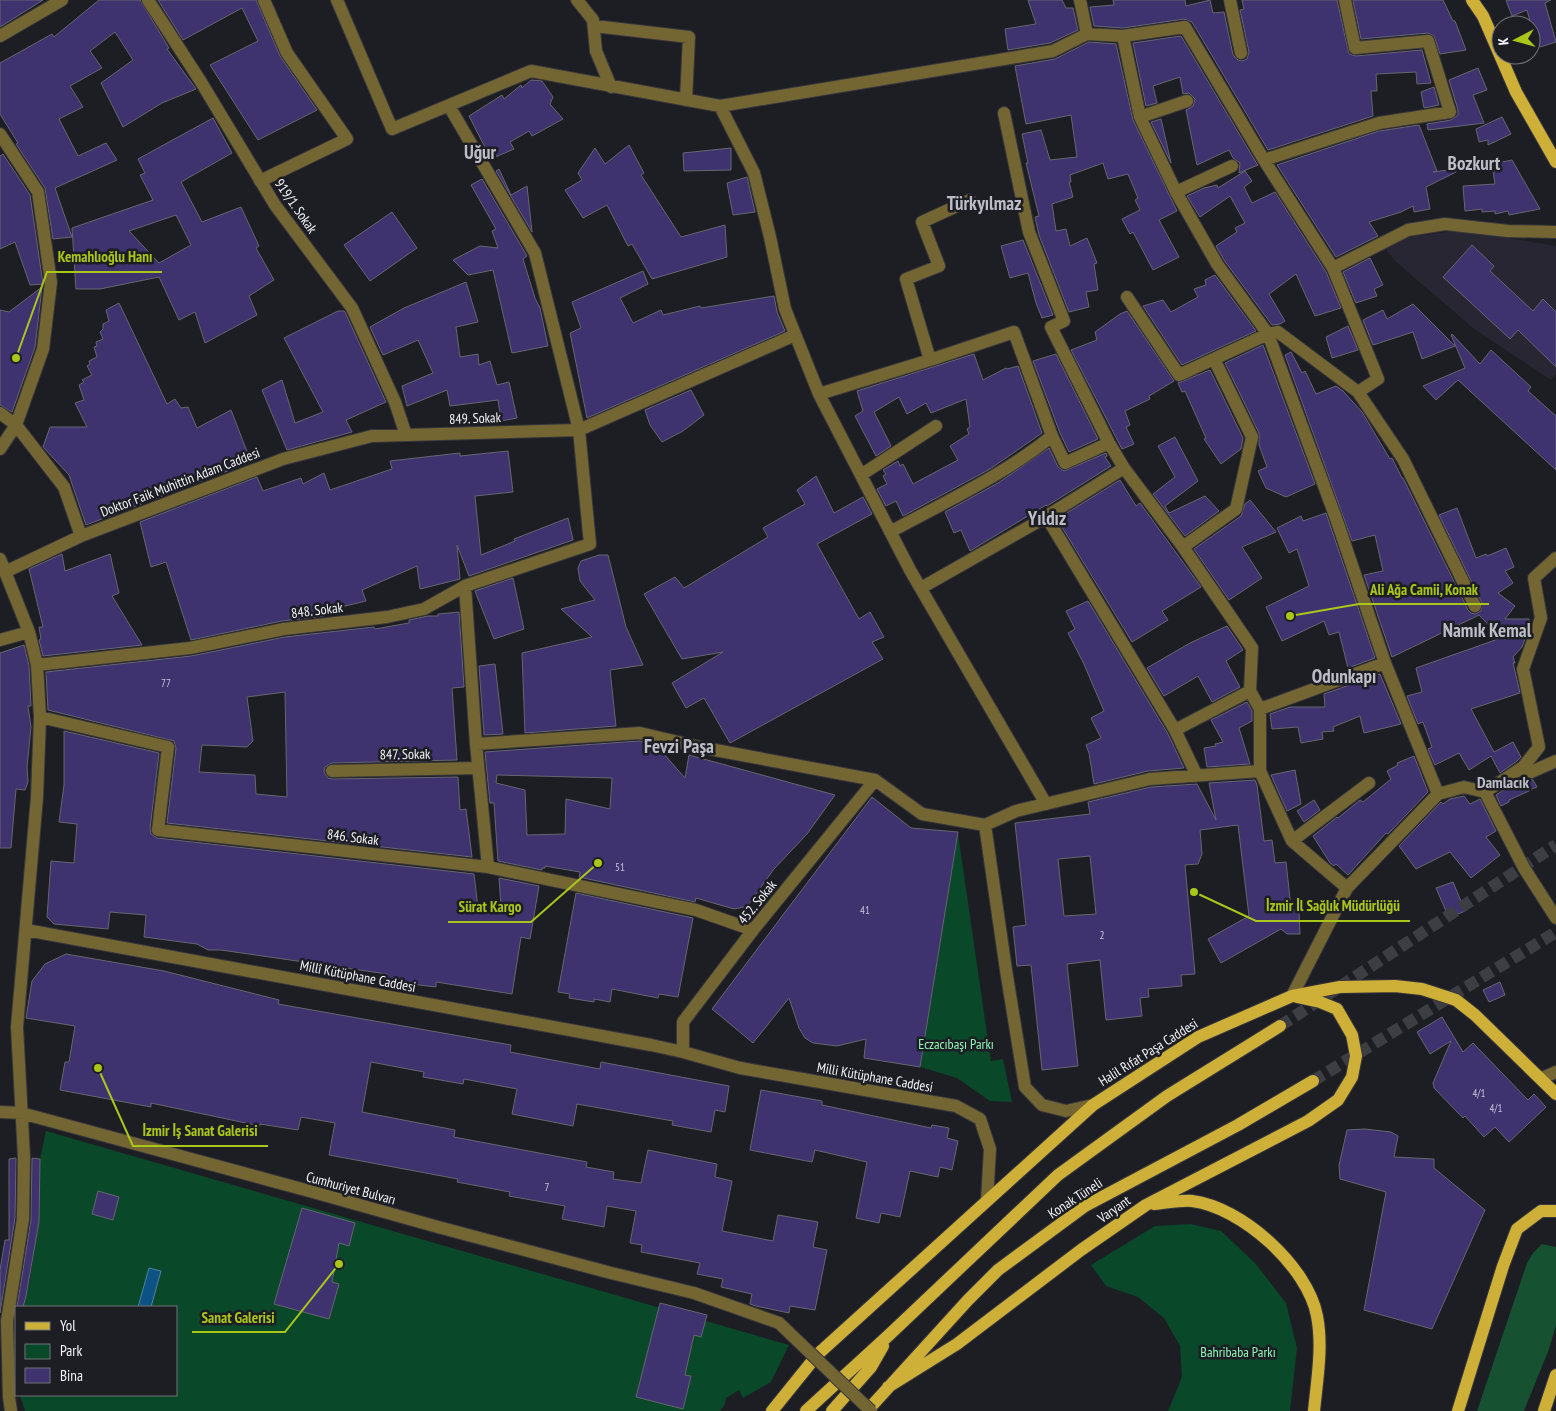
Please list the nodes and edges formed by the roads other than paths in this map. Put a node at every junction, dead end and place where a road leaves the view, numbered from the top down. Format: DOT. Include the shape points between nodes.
graph roads {
  1 [pos="62,0"];
  2 [pos="148,0"];
  3 [pos="264,0"];
  4 [pos="337,0"];
  5 [pos="577,0"];
  6 [pos="1080,0"];
  7 [pos="1230,0"];
  8 [pos="1345,0"];
  9 [pos="1472,0"];
  10 [pos="594,26"];
  11 [pos="1087,34"];
  12 [pos="0,36"];
  13 [pos="1123,36"];
  14 [pos="1240,53"];
  15 [pos="611,87"];
  16 [pos="686,100"];
  17 [pos="1187,101"];
  18 [pos="449,106"];
  19 [pos="720,106"];
  20 [pos="1004,113"];
  21 [pos="1140,117"];
  22 [pos="0,134"];
  23 [pos="1264,160"];
  24 [pos="1556,162"];
  25 [pos="1232,166"];
  26 [pos="260,181"];
  27 [pos="1176,192"];
  28 [pos="970,200"];
  29 [pos="1556,232"];
  30 [pos="1333,268"];
  31 [pos="1127,297"];
  32 [pos="1268,334"];
  33 [pos="795,335"];
  34 [pos="1214,359"];
  35 [pos="930,360"];
  36 [pos="1358,392"];
  37 [pos="819,394"];
  38 [pos="0,413"];
  39 [pos="16,424"];
  40 [pos="936,426"];
  41 [pos="579,430"];
  42 [pos="406,435"];
  43 [pos="372,436"];
  44 [pos="1052,436"];
  45 [pos="1109,443"];
  46 [pos="0,449"];
  47 [pos="1124,468"];
  48 [pos="861,475"];
  49 [pos="1039,521"];
  50 [pos="890,532"];
  51 [pos="81,536"];
  52 [pos="1183,547"];
  53 [pos="1556,558"];
  54 [pos="0,559"];
  55 [pos="6,572"];
  56 [pos="465,586"];
  57 [pos="921,588"];
  58 [pos="1475,606"];
  59 [pos="29,632"];
  60 [pos="0,640"];
  61 [pos="1385,663"];
  62 [pos="37,665"];
  63 [pos="1250,691"];
  64 [pos="1260,709"];
  65 [pos="40,718"];
  66 [pos="1175,730"];
  67 [pos="476,744"];
  68 [pos="1556,760"];
  69 [pos="1523,767"];
  70 [pos="478,768"];
  71 [pos="332,771"];
  72 [pos="1260,771"];
  73 [pos="1196,774"];
  74 [pos="875,780"];
  75 [pos="1369,783"];
  76 [pos="1486,792"];
  77 [pos="1438,794"];
  78 [pos="1046,804"];
  79 [pos="985,825"];
  80 [pos="1292,840"];
  81 [pos="488,867"];
  82 [pos="1347,888"];
  83 [pos="1556,918"];
  84 [pos="26,930"];
  85 [pos="753,930"];
  86 [pos="1292,996"];
  87 [pos="1280,1026"];
  88 [pos="684,1052"];
  89 [pos="1556,1072"];
  90 [pos="1542,1078"];
  91 [pos="1313,1081"];
  92 [pos="1556,1094"];
  93 [pos="1093,1105"];
  94 [pos="0,1112"];
  95 [pos="21,1113"];
  96 [pos="987,1200"];
  97 [pos="1146,1205"];
  98 [pos="1556,1212"];
  99 [pos="889,1335"];
  100 [pos="1556,1375"];
  101 [pos="888,1387"];
  102 [pos="11,1411"];
  103 [pos="772,1411"];
  104 [pos="806,1411"];
  105 [pos="832,1411"];
  106 [pos="867,1411"];
  107 [pos="871,1411"];
  108 [pos="1314,1411"];
  109 [pos="1458,1411"];
  110 [pos="1544,1411"];
  1 -- 12 [label="street"];
  2 -- 26 [label="street, 919/1. Sokak"];
  3 -- 26 [label="street" via="288,53 347,140"];
  4 -- 18 [label="street" via="392,130"];
  5 -- 10 [label="street" via="594,20"];
  6 -- 11 [label="street"];
  7 -- 14 [label="street"];
  8 -- 23 [label="street" via="1355,48 1428,41 1450,112 1379,123"];
  9 -- 24 [label="main road" via="1484,16 1516,92"];
  10 -- 15 [label="street" via="596,51"];
  10 -- 16 [label="street" via="689,37"];
  11 -- 13 [label="street"];
  11 -- 19 [label="street" via="1053,50"];
  13 -- 21 [label="street"];
  13 -- 23 [label="street" via="1185,27"];
  15 -- 16 [label="street"];
  15 -- 18 [label="street" via="531,71"];
  16 -- 19 [label="street"];
  17 -- 21 [label="street"];
  18 -- 41 [label="street" via="535,253"];
  19 -- 33 [label="street" via="754,173 785,309"];
  20 -- 45 [label="street" via="1029,232 1064,322 1051,327"];
  21 -- 27 [label="street"];
  22 -- 39 [label="street" via="38,192 51,282 43,349"];
  23 -- 30 [label="street"];
  25 -- 27 [label="street"];
  26 -- 42 [label="street, 919/1. Sokak" via="352,308 395,402"];
  27 -- 32 [label="street" via="1217,264"];
  28 -- 35 [label="street" via="922,222 939,266 906,279"];
  29 -- 30 [label="street" via="1445,224 1408,230"];
  30 -- 36 [label="street" via="1378,379"];
  31 -- 34 [label="street" via="1179,375"];
  32 -- 34 [label="street"];
  32 -- 36 [label="street" via="1278,332"];
  32 -- 61 [label="street"];
  33 -- 37 [label="street"];
  33 -- 41 [label="street"];
  34 -- 52 [label="street" via="1252,437 1236,509"];
  35 -- 37 [label="street"];
  35 -- 44 [label="street" via="1014,332"];
  36 -- 58 [label="street" via="1403,459"];
  37 -- 48 [label="street"];
  38 -- 39 [label="street"];
  39 -- 46 [label="street"];
  39 -- 51 [label="street" via="64,487"];
  40 -- 48 [label="street"];
  41 -- 42 [label="street, 849. Sokak"];
  41 -- 56 [label="street, 848. Sokak" via="590,544"];
  42 -- 43 [label="street, 849. Sokak"];
  43 -- 51 [label="street, Doktor Faik Muhittin Adam Caddesi" via="282,459"];
  44 -- 45 [label="street" via="1065,463"];
  44 -- 50 [label="street" via="982,483"];
  45 -- 47 [label="street"];
  47 -- 49 [label="street"];
  47 -- 52 [label="street"];
  48 -- 50 [label="street"];
  49 -- 57 [label="street"];
  49 -- 66 [label="street" via="1049,521"];
  50 -- 57 [label="street"];
  51 -- 55 [label="street, Doktor Faik Muhittin Adam Caddesi"];
  52 -- 63 [label="street" via="1252,648"];
  53 -- 69 [label="street" via="1534,578 1540,618 1523,668 1538,747"];
  54 -- 55 [label="street"];
  55 -- 59 [label="street"];
  56 -- 62 [label="street, 848. Sokak" via="424,609 387,616 284,629 190,648"];
  56 -- 67 [label="street"];
  57 -- 78 [label="street"];
  59 -- 60 [label="street"];
  59 -- 62 [label="street"];
  61 -- 64 [label="street"];
  61 -- 77 [label="street"];
  62 -- 65 [label="street"];
  63 -- 64 [label="street"];
  63 -- 66 [label="street"];
  64 -- 72 [label="street"];
  65 -- 81 [label="street, 846. Sokak" via="168,747 158,830"];
  65 -- 84 [label="street"];
  66 -- 73 [label="street"];
  67 -- 70 [label="street"];
  67 -- 74 [label="street" via="640,733"];
  68 -- 69 [label="street" via="1531,772"];
  69 -- 76 [label="street"];
  70 -- 71 [label="street, 847. Sokak"];
  70 -- 81 [label="street"];
  72 -- 73 [label="street"];
  72 -- 80 [label="street"];
  73 -- 78 [label="street" via="1150,779"];
  74 -- 79 [label="street" via="922,814"];
  74 -- 85 [label="street, 452. Sokak"];
  75 -- 80 [label="street"];
  76 -- 77 [label="street" via="1464,787"];
  76 -- 83 [label="street" via="1524,868"];
  77 -- 82 [label="street"];
  78 -- 79 [label="street" via="1016,811"];
  79 -- 93 [label="street" via="1025,1087 1042,1105 1066,1111"];
  80 -- 82 [label="street"];
  81 -- 85 [label="street, 846. Sokak" via="696,910"];
  82 -- 86 [label="street"];
  84 -- 88 [label="street, Millî Kütüphane Caddesi"];
  84 -- 95 [label="street" via="17,1027"];
  85 -- 88 [label="street, 452. Sokak" via="684,1022"];
  86 -- 90 [label="main road, Halil Rıfat Paşa Caddesi" via="1340,987 1395,986 1431,991 1456,1000"];
  86 -- 93 [label="main road, Halil Rıfat Paşa Caddesi" via="1198,1037"];
  86 -- 97 [label="main road" via="1337,1009 1352,1035 1356,1056 1352,1077 1338,1100 1308,1121"];
  87 -- 99 [label="main road, Konak Tüneli" via="1167,1096 1058,1175"];
  88 -- 96 [label="street, Milli Kütüphane Caddesi" via="740,1068 956,1106 980,1119 986,1135 990,1149"];
  89 -- 90 [label="street"];
  90 -- 92 [label="main road, Halil Rıfat Paşa Caddesi"];
  91 -- 101 [label="main road, Konak Tüneli" via="1077,1212 998,1270"];
  93 -- 96 [label="main road, Halil Rıfat Paşa Caddesi"];
  94 -- 95 [label="street, Cumhuriyet Bulvarı"];
  95 -- 102 [label="street" via="23,1226 7,1321"];
  95 -- 107 [label="street, Cumhuriyet Bulvarı, bridge" via="694,1293 779,1323"];
  96 -- 103 [label="main road, Halil Rıfat Paşa Caddesi" via="818,1354"];
  97 -- 101 [label="main road, Varyant" via="957,1344"];
  97 -- 108 [label="main road, Varyant" via="1192,1201 1218,1209 1254,1229 1294,1268 1309,1289 1317,1316 1320,1341"];
  98 -- 109 [label="main road" via="1541,1211 1517,1230"];
  99 -- 104 [label="main road, Konak Tüneli"];
  99 -- 105 [label="main road" via="871,1367"];
  100 -- 110 [label="main road"];
  101 -- 106 [label="main road, Konak Tüneli"];
}
